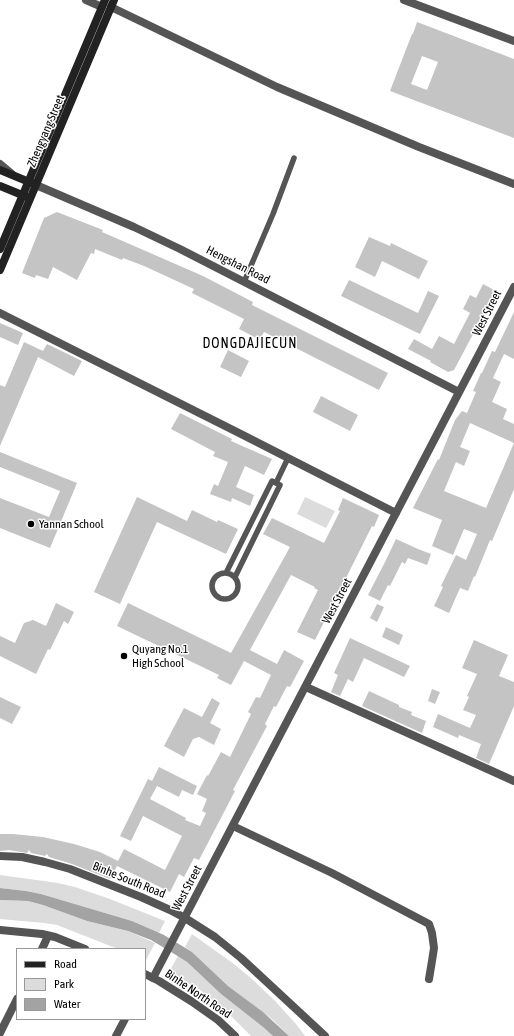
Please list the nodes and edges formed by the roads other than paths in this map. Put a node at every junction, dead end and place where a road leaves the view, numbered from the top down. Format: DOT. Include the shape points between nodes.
graph roads {
  1 [pos="86,0"];
  2 [pos="404,0"];
  3 [pos="104,3"];
  4 [pos="113,4"];
  5 [pos="514,41"];
  6 [pos="294,158"];
  7 [pos="0,164"];
  8 [pos="0,170"];
  9 [pos="14,176"];
  10 [pos="32,183"];
  11 [pos="514,184"];
  12 [pos="0,186"];
  13 [pos="27,197"];
  14 [pos="0,249"];
  15 [pos="0,270"];
  16 [pos="244,282"];
  17 [pos="514,287"];
  18 [pos="0,313"];
  19 [pos="459,392"];
  20 [pos="288,458"];
  21 [pos="276,483"];
  22 [pos="396,513"];
  23 [pos="226,573"];
  24 [pos="235,577"];
  25 [pos="306,687"];
  26 [pos="514,781"];
  27 [pos="233,826"];
  28 [pos="0,856"];
  29 [pos="185,918"];
  30 [pos="0,930"];
  31 [pos="48,936"];
  32 [pos="42,948"];
  33 [pos="82,948"];
  34 [pos="148,977"];
  35 [pos="429,979"];
  36 [pos="16,1001"];
  37 [pos="124,1020"];
  38 [pos="0,1033"];
  39 [pos="116,1036"];
  40 [pos="234,1036"];
  41 [pos="325,1036"];
  1 -- 3 [label="street"];
  2 -- 5 [label="street"];
  3 -- 10 [label="main road, Zhengyang Street"];
  4 -- 10 [label="main road, Zhengyang Street"];
  4 -- 11 [label="street" via="277,86 419,147"];
  6 -- 16 [label="lane"];
  7 -- 9 [label="street"];
  8 -- 9 [label="main road, Hengshan Road"];
  9 -- 10 [label="main road, Hengshan Road"];
  10 -- 13 [label="main road, Zhengyang Street"];
  10 -- 16 [label="street, Hengshan Road" via="134,227"];
  12 -- 13 [label="main road"];
  13 -- 14 [label="main road, Zhengyang Street"];
  13 -- 15 [label="main road, Zhengyang Street"];
  16 -- 19 [label="street, Hengshan Road"];
  17 -- 19 [label="street, West Street"];
  18 -- 20 [label="street"];
  19 -- 22 [label="street, West Street"];
  20 -- 21 [label="lane"];
  20 -- 22 [label="street"];
  21 -- 23 [label="lane" via="272,481"];
  21 -- 24 [label="lane" via="280,485"];
  22 -- 25 [label="street, West Street"];
  23 -- 24 [label="lane"];
  23 -- 24 [label="lane" via="217,576 213,583 212,587 219,597 229,598 235,594 238,582"];
  25 -- 26 [label="street"];
  25 -- 27 [label="street, West Street"];
  27 -- 29 [label="street, West Street"];
  27 -- 35 [label="street" via="332,873 429,924 434,948"];
  28 -- 29 [label="street, Binhe South Road" via="22,857 70,869 141,897"];
  29 -- 34 [label="street, West Street" via="158,970"];
  29 -- 41 [label="street, Binhe South Road" via="241,958"];
  30 -- 31 [label="street"];
  31 -- 32 [label="street"];
  31 -- 33 [label="street"];
  34 -- 40 [label="street, Binhe North Road" via="191,1001 218,1020"];
  36 -- 38 [label="street"];
  37 -- 39 [label="street"];
}
